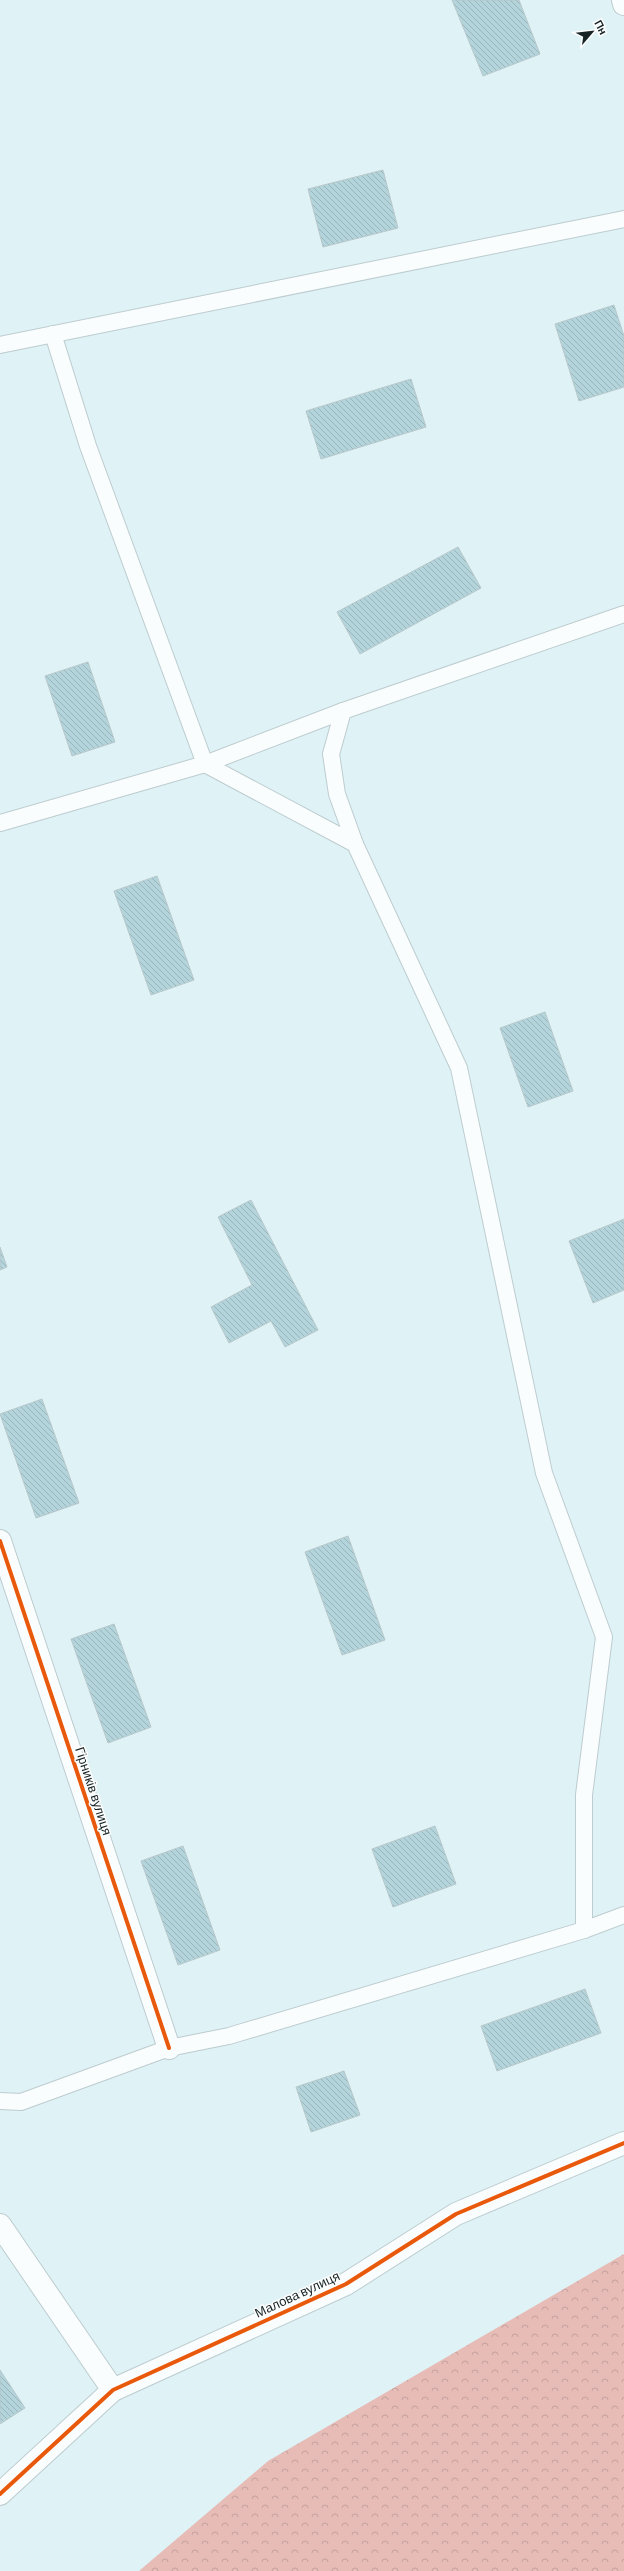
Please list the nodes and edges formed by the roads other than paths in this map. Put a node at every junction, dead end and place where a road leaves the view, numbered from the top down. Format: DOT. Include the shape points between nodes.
graph roads {
  1 [pos="623,0"];
  2 [pos="624,4"];
  3 [pos="624,219"];
  4 [pos="53,334"];
  5 [pos="0,345"];
  6 [pos="624,614"];
  7 [pos="342,711"];
  8 [pos="205,764"];
  9 [pos="0,822"];
  10 [pos="355,844"];
  11 [pos="0,1541"];
  12 [pos="624,1915"];
  13 [pos="584,1930"];
  14 [pos="169,2048"];
  15 [pos="0,2101"];
  16 [pos="624,2143"];
  17 [pos="0,2225"];
  18 [pos="113,2390"];
  19 [pos="0,2494"];
  1 -- 2 [label="street"];
  3 -- 4 [label="lane"];
  4 -- 5 [label="lane"];
  4 -- 8 [label="lane" via="88,446"];
  6 -- 7 [label="lane"];
  7 -- 8 [label="lane"];
  7 -- 10 [label="lane" via="331,754 338,794"];
  8 -- 9 [label="lane"];
  8 -- 10 [label="lane"];
  10 -- 13 [label="lane" via="459,1068 544,1473 604,1637 584,1795"];
  11 -- 14 [label="street, Гірників вулиця"];
  12 -- 13 [label="lane"];
  13 -- 14 [label="lane" via="229,2036"];
  14 -- 15 [label="lane" via="22,2102"];
  16 -- 18 [label="street, Малова вулиця" via="456,2214 346,2284"];
  17 -- 18 [label="street"];
  18 -- 19 [label="street, Малова вулиця"];
}
